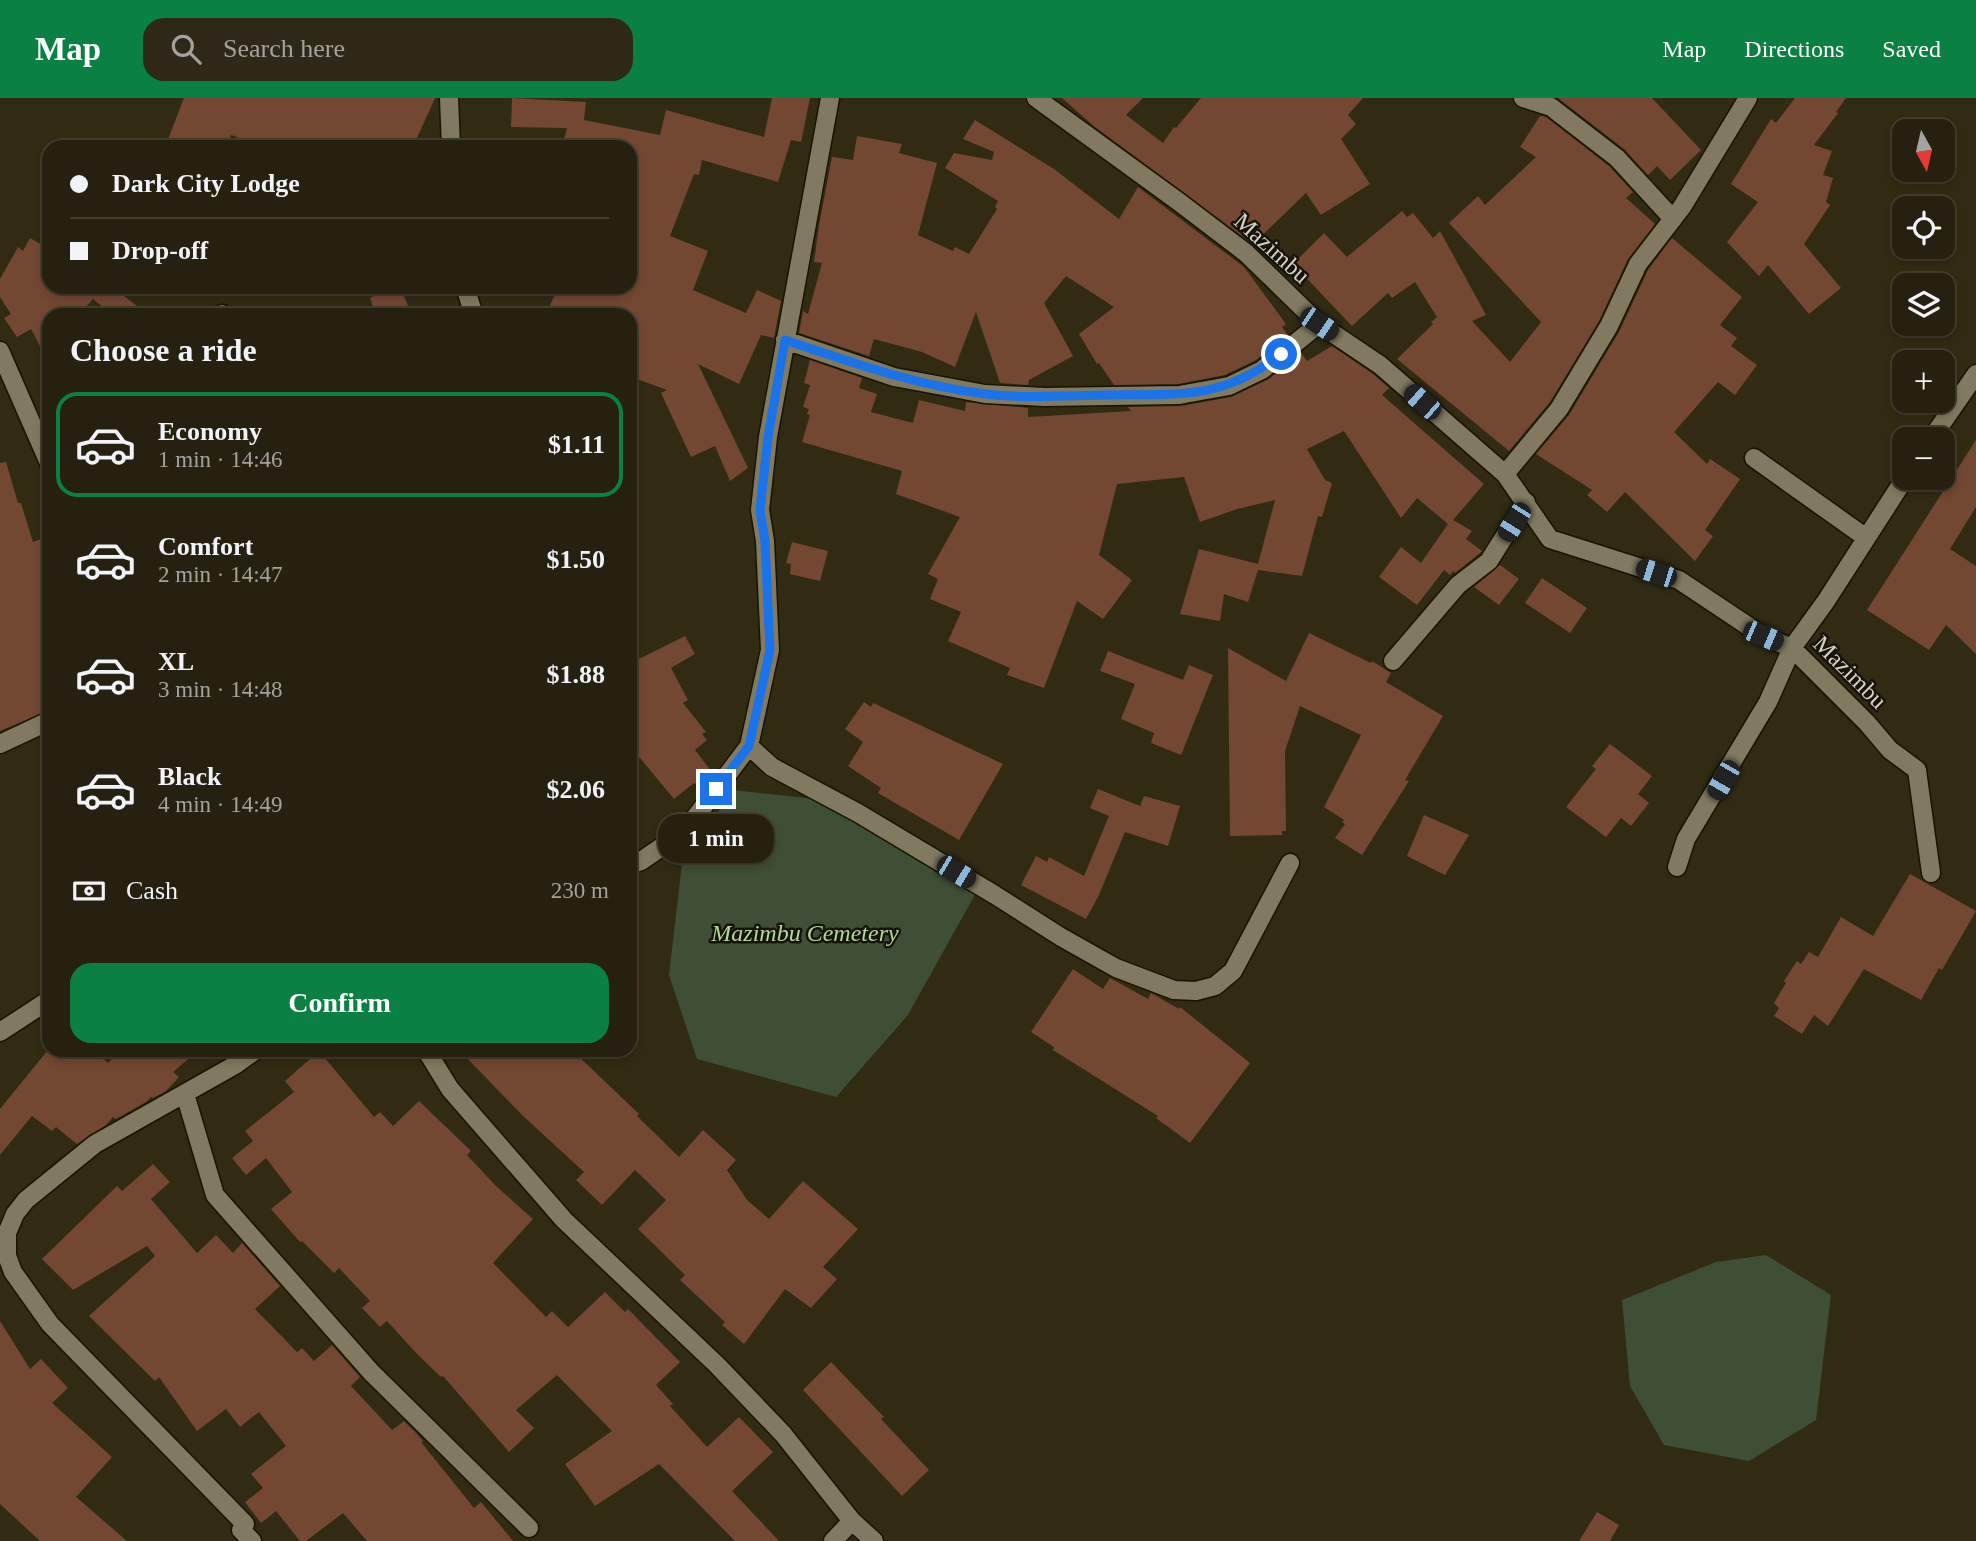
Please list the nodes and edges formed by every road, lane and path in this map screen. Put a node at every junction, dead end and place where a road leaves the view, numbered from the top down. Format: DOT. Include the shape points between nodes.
graph roads {
  1 [pos="449,98"];
  2 [pos="830,98"];
  3 [pos="1036,98"];
  4 [pos="1523,98"];
  5 [pos="1748,98"];
  6 [pos="451,140"];
  7 [pos="1673,219"];
  8 [pos="1319,324"];
  9 [pos="785,340"];
  10 [pos="0,351"];
  11 [pos="1976,374"];
  12 [pos="1939,427"];
  13 [pos="42,447"];
  14 [pos="1754,458"];
  15 [pos="1506,474"];
  16 [pos="1897,490"];
  17 [pos="1526,502"];
  18 [pos="1865,537"];
  19 [pos="1792,649"];
  20 [pos="1393,661"];
  21 [pos="42,725"];
  22 [pos="0,744"];
  23 [pos="749,746"];
  24 [pos="637,862"];
  25 [pos="1290,863"];
  26 [pos="1676,867"];
  27 [pos="1931,873"];
  28 [pos="42,1005"];
  29 [pos="0,1032"];
  30 [pos="246,1057"];
  31 [pos="430,1057"];
  32 [pos="185,1094"];
  33 [pos="852,1521"];
  34 [pos="529,1528"];
  35 [pos="251,1541"];
  36 [pos="833,1541"];
  37 [pos="874,1541"];
  1 -- 6 [label="street"];
  2 -- 9 [label="street"];
  3 -- 8 [label="street, Mazimbu" via="1246,253"];
  4 -- 7 [label="street" via="1551,107 1617,158"];
  5 -- 7 [label="street"];
  7 -- 15 [label="street" via="1638,264 1609,326 1559,409"];
  8 -- 9 [label="street" via="1262,369 1228,386 1179,395 985,394 894,377"];
  8 -- 15 [label="street, Mazimbu" via="1380,365"];
  9 -- 23 [label="street" via="760,510 770,650"];
  10 -- 13 [label="street"];
  11 -- 12 [label="street"];
  14 -- 18 [label="street"];
  15 -- 17 [label="street, Mazimbu"];
  16 -- 18 [label="street"];
  17 -- 19 [label="street, Mazimbu" via="1550,539 1679,580 1763,636"];
  17 -- 20 [label="street" via="1489,561 1458,586"];
  18 -- 19 [label="street"];
  19 -- 26 [label="street, Mazimbu" via="1768,702 1686,839"];
  19 -- 27 [label="street, Mazimbu" via="1890,750 1917,770"];
  21 -- 22 [label="street"];
  23 -- 24 [label="street" via="685,831"];
  23 -- 25 [label="street" via="772,768 858,813 1061,937 1116,968 1174,990 1196,991 1215,985 1233,971"];
  28 -- 29 [label="street"];
  30 -- 32 [label="street"];
  31 -- 33 [label="street" via="450,1089 564,1220 717,1365 783,1434"];
  32 -- 34 [label="street" via="215,1195 371,1373"];
  32 -- 35 [label="street" via="95,1144 26,1200 6,1233 8,1256 13,1272 50,1324 245,1524 241,1530"];
  33 -- 36 [label="street"];
  33 -- 37 [label="street"];
}
